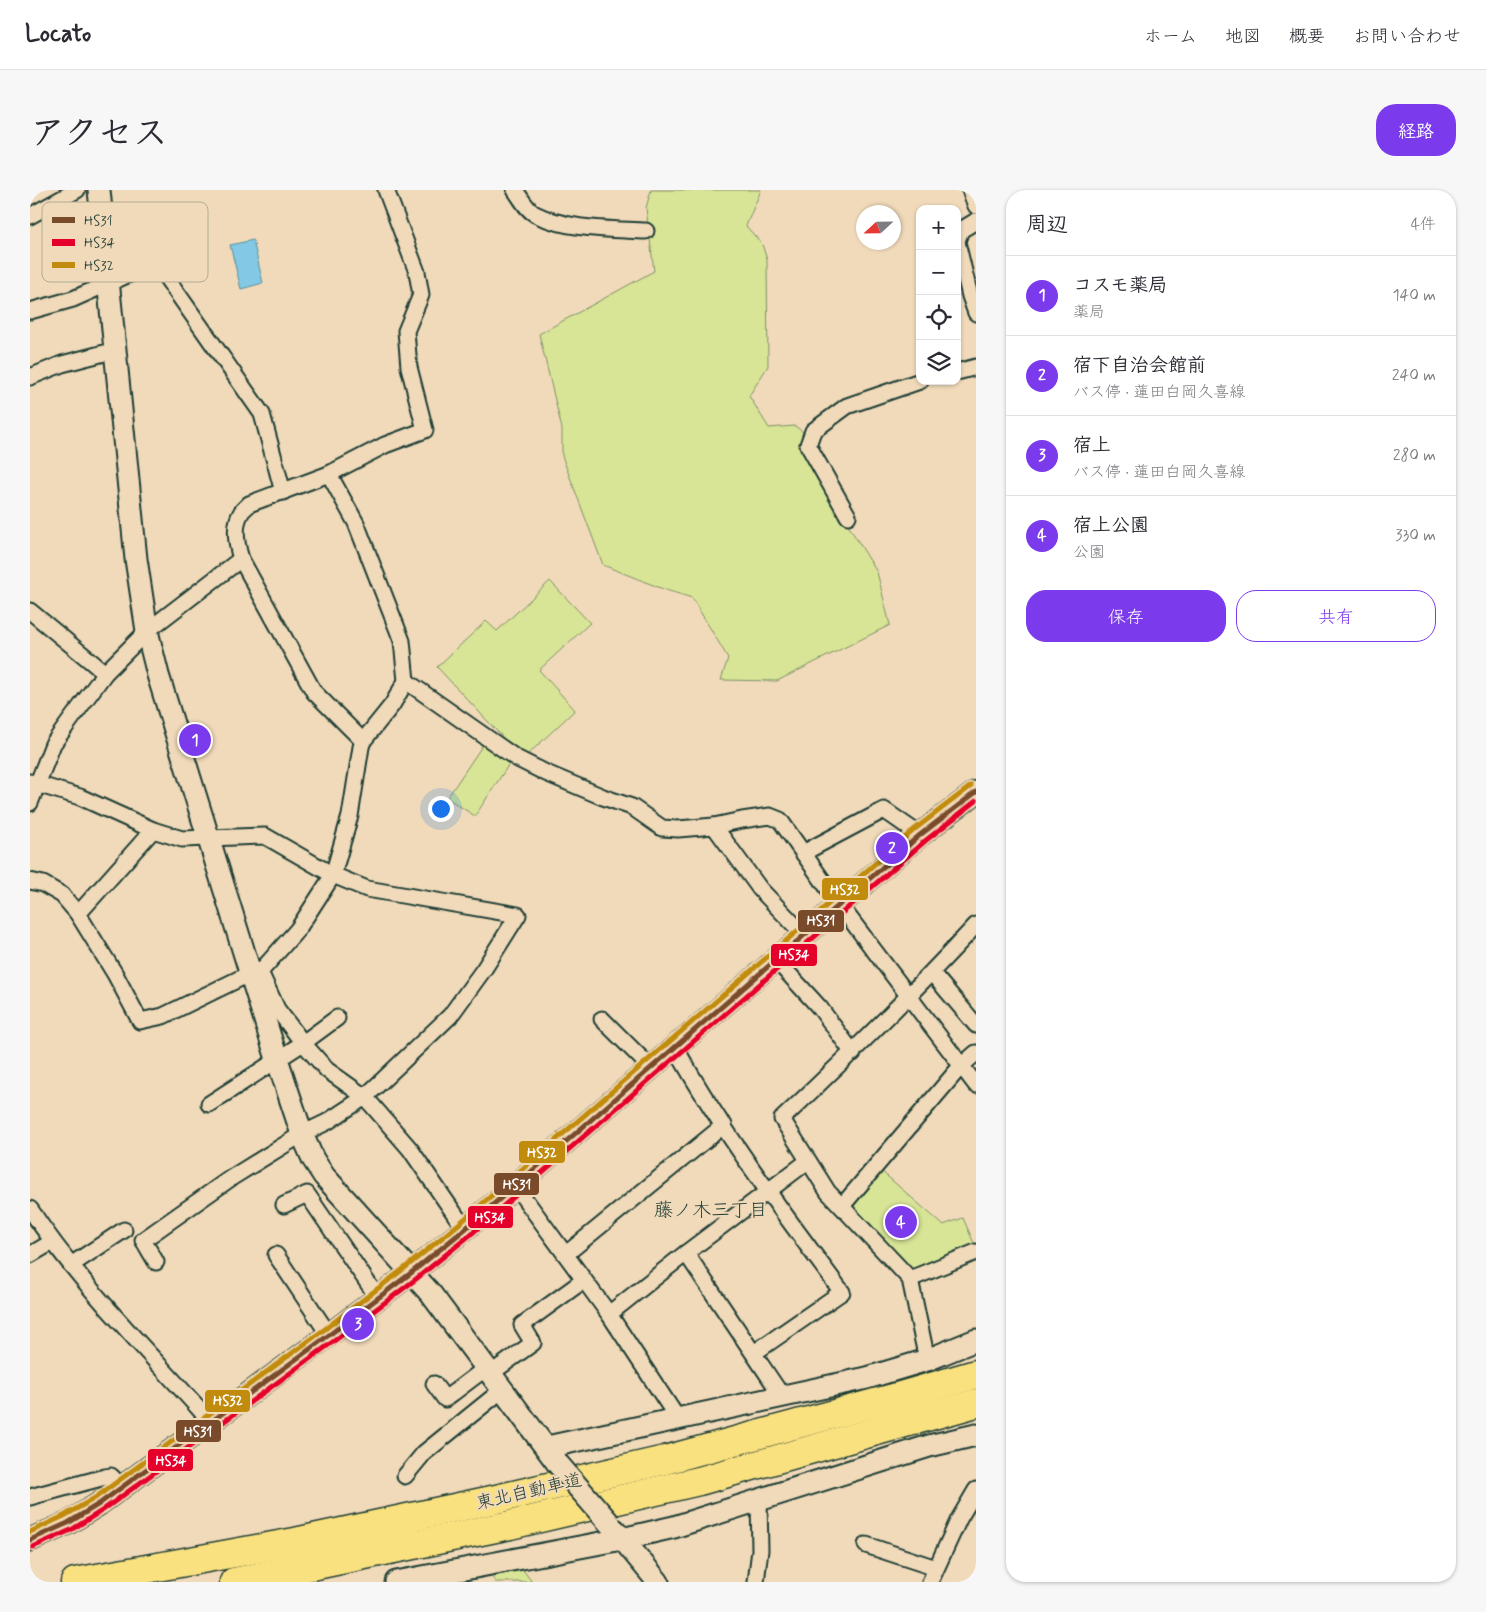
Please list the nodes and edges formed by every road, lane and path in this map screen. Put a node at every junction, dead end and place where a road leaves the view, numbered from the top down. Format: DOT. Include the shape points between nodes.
graph roads {
  1 [pos="77,190"];
  2 [pos="386,190"];
  3 [pos="515,190"];
  4 [pos="970,190"];
  5 [pos="55,202"];
  6 [pos="976,206"];
  7 [pos="42,209"];
  8 [pos="30,216"];
  9 [pos="976,222"];
  10 [pos="961,230"];
  11 [pos="646,231"];
  12 [pos="959,250"];
  13 [pos="169,282"];
  14 [pos="109,283"];
  15 [pos="30,311"];
  16 [pos="976,313"];
  17 [pos="116,350"];
  18 [pos="976,367"];
  19 [pos="961,371"];
  20 [pos="30,377"];
  21 [pos="916,381"];
  22 [pos="329,474"];
  23 [pos="283,492"];
  24 [pos="848,516"];
  25 [pos="241,559"];
  26 [pos="30,611"];
  27 [pos="147,632"];
  28 [pos="105,673"];
  29 [pos="406,681"];
  30 [pos="363,741"];
  31 [pos="34,783"];
  32 [pos="975,795"];
  33 [pos="30,803"];
  34 [pos="714,826"];
  35 [pos="153,830"];
  36 [pos="920,835"];
  37 [pos="210,838"];
  38 [pos="803,853"];
  39 [pos="334,875"];
  40 [pos="30,881"];
  41 [pos="839,904"];
  42 [pos="78,914"];
  43 [pos="976,925"];
  44 [pos="804,935"];
  45 [pos="776,960"];
  46 [pos="256,973"];
  47 [pos="932,973"];
  48 [pos="908,997"];
  49 [pos="337,1018"];
  50 [pos="602,1019"];
  51 [pos="976,1025"];
  52 [pos="303,1043"];
  53 [pos="676,1047"];
  54 [pos="852,1053"];
  55 [pos="976,1054"];
  56 [pos="277,1059"];
  57 [pos="961,1066"];
  58 [pos="651,1068"];
  59 [pos="976,1085"];
  60 [pos="364,1097"];
  61 [pos="209,1104"];
  62 [pos="724,1125"];
  63 [pos="302,1134"];
  64 [pos="808,1161"];
  65 [pos="516,1187"];
  66 [pos="767,1191"];
  67 [pos="284,1205"];
  68 [pos="842,1206"];
  69 [pos="30,1209"];
  70 [pos="465,1229"];
  71 [pos="124,1230"];
  72 [pos="52,1242"];
  73 [pos="976,1252"];
  74 [pos="686,1253"];
  75 [pos="30,1254"];
  76 [pos="566,1254"];
  77 [pos="276,1255"];
  78 [pos="156,1262"];
  79 [pos="71,1265"];
  80 [pos="411,1273"];
  81 [pos="910,1279"];
  82 [pos="584,1280"];
  83 [pos="378,1298"];
  84 [pos="609,1314"];
  85 [pos="329,1335"];
  86 [pos="976,1340"];
  87 [pos="754,1352"];
  88 [pos="927,1360"];
  89 [pos="976,1374"];
  90 [pos="493,1377"];
  91 [pos="434,1384"];
  92 [pos="782,1396"];
  93 [pos="976,1403"];
  94 [pos="678,1419"];
  95 [pos="210,1421"];
  96 [pos="976,1435"];
  97 [pos="552,1455"];
  98 [pos="405,1476"];
  99 [pos="122,1487"];
  100 [pos="976,1490"];
  101 [pos="30,1497"];
  102 [pos="759,1501"];
  103 [pos="616,1532"];
  104 [pos="30,1540"];
  105 [pos="866,1545"];
  106 [pos="933,1575"];
  107 [pos="650,1579"];
  108 [pos="75,1582"];
  109 [pos="234,1582"];
  110 [pos="396,1582"];
  111 [pos="756,1582"];
  1 -- 5 [label="street"];
  2 -- 22 [label="street" via="417,272 421,296 406,331 410,367 425,430 385,445"];
  3 -- 11 [label="street" via="534,213 561,223"];
  4 -- 6 [label="street"];
  7 -- 8 [label="street"];
  9 -- 10 [label="street"];
  12 -- 16 [label="street"];
  13 -- 23 [label="street" via="262,414"];
  14 -- 15 [label="street" via="73,299"];
  14 -- 17 [label="street"];
  17 -- 20 [label="street" via="62,364"];
  17 -- 27 [label="street" via="136,559"];
  18 -- 19 [label="street"];
  21 -- 24 [label="street" via="847,406 812,431 808,445"];
  22 -- 23 [label="street"];
  22 -- 29 [label="street" via="356,523 402,641"];
  23 -- 25 [label="street" via="249,504 240,514 236,545"];
  25 -- 27 [label="street"];
  25 -- 30 [label="street" via="314,692"];
  26 -- 28 [label="street"];
  27 -- 28 [label="street"];
  27 -- 37 [label="street"];
  28 -- 31 [label="street" via="53,744"];
  29 -- 30 [label="street" via="392,705"];
  29 -- 34 [label="street" via="516,758 632,807 662,828"];
  30 -- 39 [label="street" via="350,816"];
  31 -- 33 [label="street"];
  31 -- 35 [label="street" via="80,798"];
  32 -- 36 [label="street"];
  34 -- 38 [label="street" via="770,816 780,820"];
  34 -- 44 [label="street" via="760,889"];
  35 -- 37 [label="street" via="182,839"];
  35 -- 42 [label="street"];
  36 -- 38 [label="street" via="884,810"];
  36 -- 41 [label="street"];
  37 -- 39 [label="street" via="265,836"];
  37 -- 46 [label="street"];
  38 -- 41 [label="street"];
  39 -- 46 [label="street" via="298,929"];
  39 -- 60 [label="street" via="367,889 518,915 484,970 450,1016"];
  40 -- 42 [label="street" via="62,895"];
  41 -- 44 [label="street"];
  41 -- 48 [label="street"];
  42 -- 46 [label="street" via="140,1021 163,1016"];
  43 -- 47 [label="street"];
  44 -- 45 [label="street"];
  45 -- 53 [label="street"];
  45 -- 54 [label="street" via="820,1008"];
  46 -- 52 [label="street" via="277,1009"];
  46 -- 56 [label="street"];
  47 -- 48 [label="street"];
  47 -- 51 [label="street"];
  48 -- 54 [label="street"];
  48 -- 57 [label="street"];
  49 -- 52 [label="street"];
  50 -- 58 [label="street"];
  52 -- 56 [label="street"];
  52 -- 60 [label="street" via="327,1070"];
  53 -- 58 [label="street"];
  53 -- 62 [label="street"];
  54 -- 64 [label="street" via="782,1118"];
  55 -- 57 [label="street"];
  56 -- 61 [label="street"];
  56 -- 63 [label="street"];
  57 -- 59 [label="street"];
  57 -- 68 [label="street"];
  58 -- 65 [label="street"];
  60 -- 63 [label="street" via="327,1122"];
  60 -- 70 [label="street" via="410,1149"];
  62 -- 66 [label="street"];
  62 -- 76 [label="street"];
  63 -- 78 [label="street" via="231,1178 143,1240"];
  63 -- 80 [label="street" via="313,1159 334,1189"];
  64 -- 66 [label="street"];
  64 -- 68 [label="street" via="828,1192"];
  65 -- 70 [label="street"];
  65 -- 76 [label="street"];
  66 -- 74 [label="street"];
  66 -- 87 [label="street" via="842,1292"];
  67 -- 83 [label="street" via="307,1194"];
  68 -- 81 [label="street"];
  69 -- 72 [label="street"];
  70 -- 80 [label="street"];
  71 -- 79 [label="street"];
  72 -- 75 [label="street"];
  72 -- 79 [label="street"];
  73 -- 81 [label="street"];
  74 -- 84 [label="street"];
  74 -- 87 [label="street"];
  76 -- 82 [label="street"];
  77 -- 85 [label="street"];
  79 -- 95 [label="street"];
  80 -- 83 [label="street"];
  80 -- 90 [label="street" via="431,1294"];
  81 -- 88 [label="street"];
  82 -- 84 [label="street"];
  82 -- 90 [label="street" via="522,1325 533,1343"];
  83 -- 85 [label="street"];
  84 -- 94 [label="street"];
  85 -- 95 [label="street"];
  86 -- 88 [label="street"];
  87 -- 92 [label="street"];
  88 -- 92 [label="street" via="867,1378"];
  89 -- 108 [label="highway, 東北自動車道" via="665,1460 492,1500 295,1542"];
  90 -- 91 [label="street" via="445,1399"];
  90 -- 97 [label="street"];
  90 -- 98 [label="street"];
  92 -- 94 [label="street"];
  93 -- 109 [label="highway, 東北自動車道" via="699,1481 500,1528"];
  94 -- 97 [label="street"];
  95 -- 99 [label="street"];
  96 -- 102 [label="street" via="929,1446"];
  97 -- 103 [label="street, bridge"];
  99 -- 101 [label="street" via="111,1476"];
  99 -- 104 [label="street" via="76,1519"];
  100 -- 106 [label="street"];
  102 -- 103 [label="street" via="674,1527"];
  102 -- 111 [label="street" via="760,1550"];
  103 -- 107 [label="street"];
  103 -- 110 [label="street"];
  105 -- 106 [label="street"];
}
